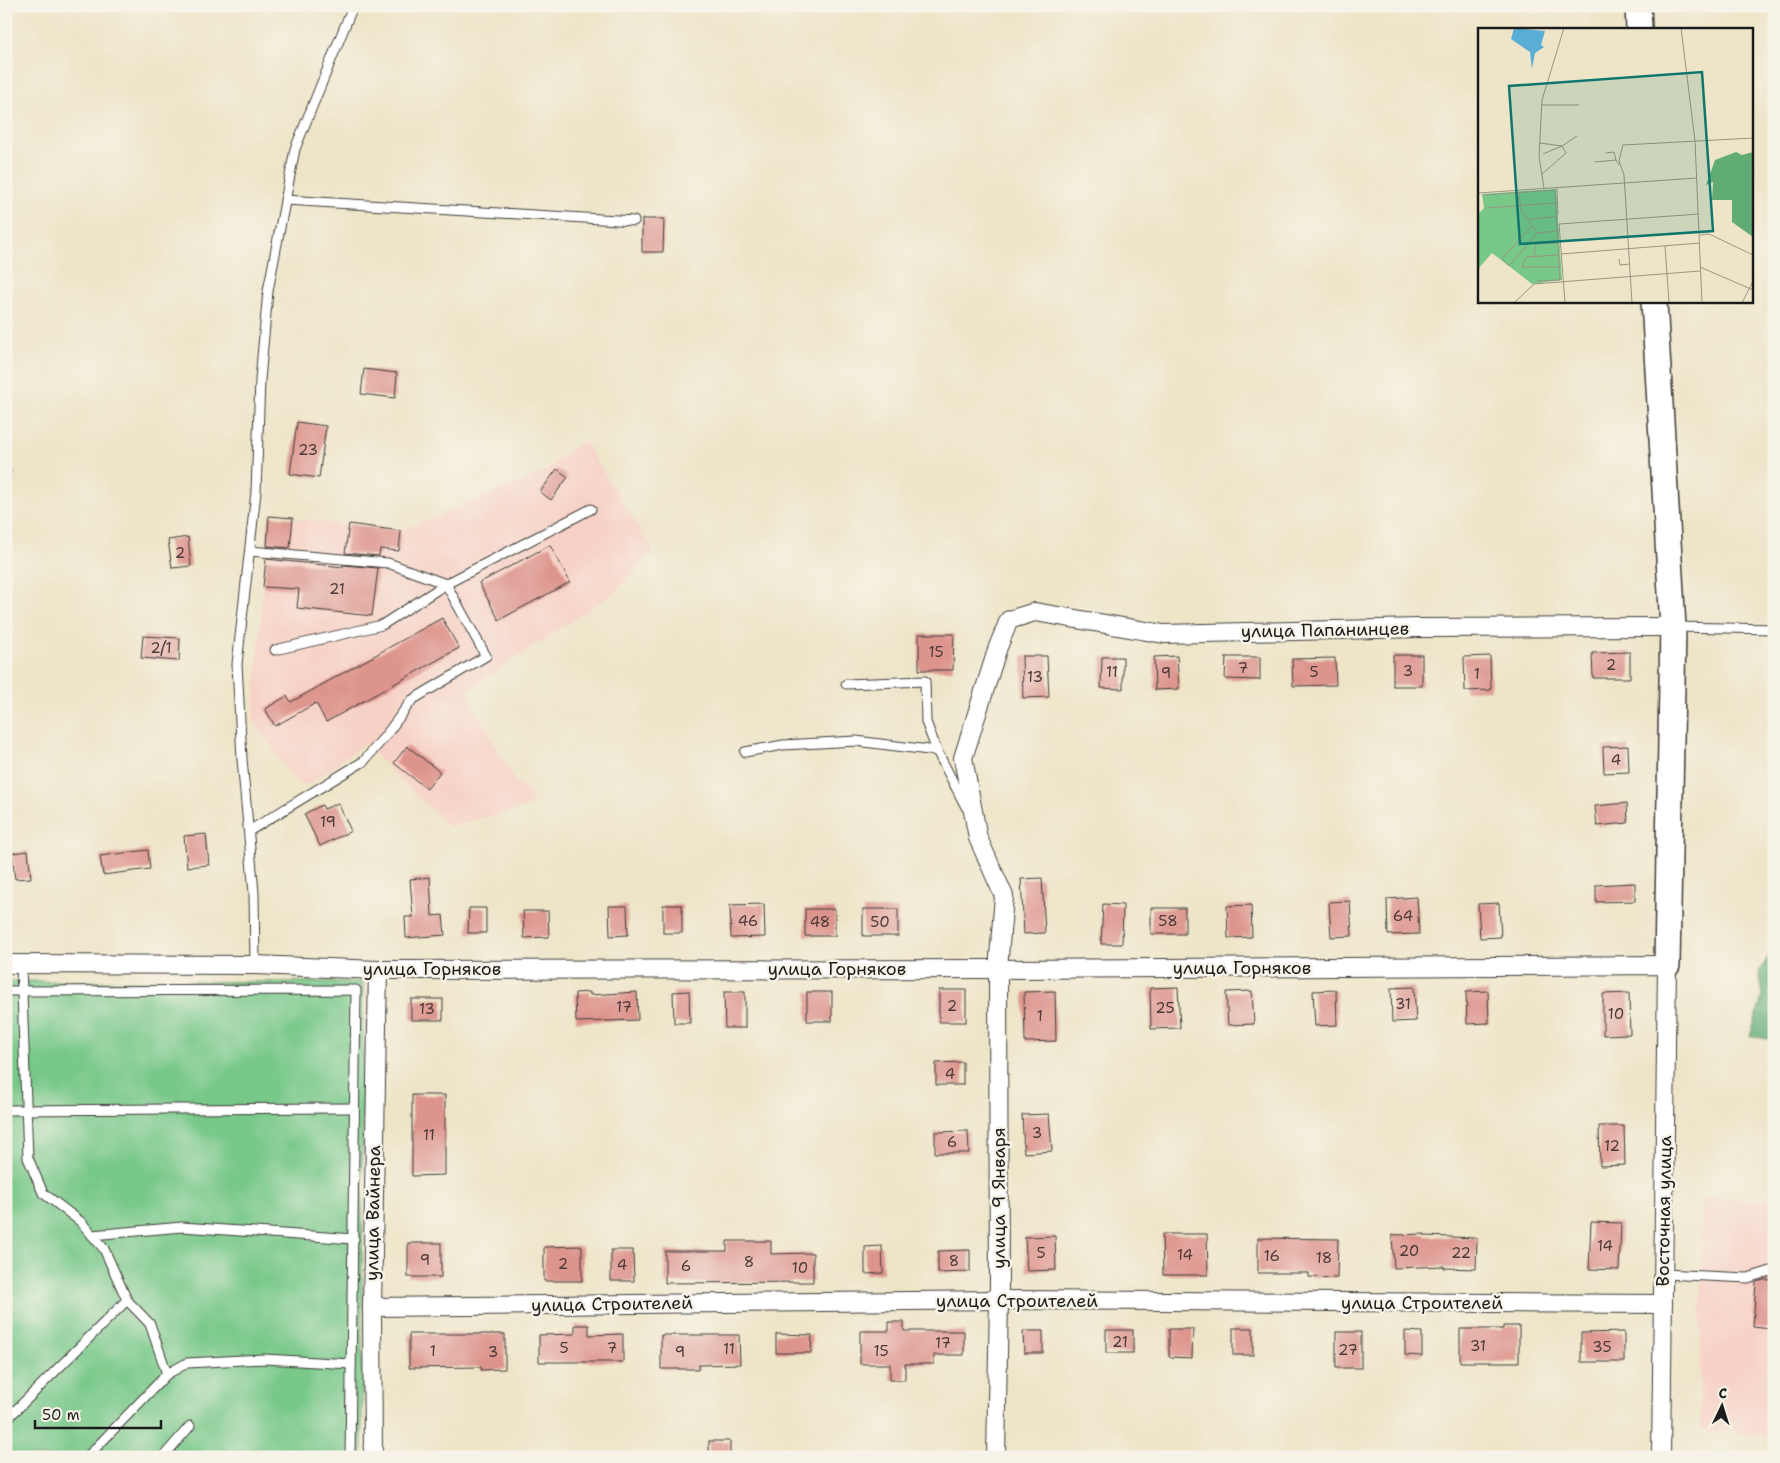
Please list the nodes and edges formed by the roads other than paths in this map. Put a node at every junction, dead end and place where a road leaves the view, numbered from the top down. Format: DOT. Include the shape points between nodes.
graph roads {
  1 [pos="353,6"];
  2 [pos="1638,6"];
  3 [pos="1639,28"];
  4 [pos="285,200"];
  5 [pos="634,221"];
  6 [pos="1654,302"];
  7 [pos="591,509"];
  8 [pos="250,551"];
  9 [pos="446,584"];
  10 [pos="1672,627"];
  11 [pos="1774,629"];
  12 [pos="998,647"];
  13 [pos="275,650"];
  14 [pos="846,684"];
  15 [pos="937,751"];
  16 [pos="745,752"];
  17 [pos="976,825"];
  18 [pos="249,831"];
  19 [pos="13,964"];
  20 [pos="255,965"];
  21 [pos="1667,965"];
  22 [pos="998,969"];
  23 [pos="378,970"];
  24 [pos="6,991"];
  25 [pos="22,991"];
  26 [pos="353,1108"];
  27 [pos="6,1110"];
  28 [pos="27,1110"];
  29 [pos="92,1235"];
  30 [pos="354,1239"];
  31 [pos="1774,1270"];
  32 [pos="1663,1274"];
  33 [pos="127,1300"];
  34 [pos="999,1300"];
  35 [pos="1663,1304"];
  36 [pos="372,1307"];
  37 [pos="351,1364"];
  38 [pos="167,1374"];
  39 [pos="6,1420"];
  40 [pos="190,1426"];
  41 [pos="87,1457"];
  42 [pos="163,1457"];
  43 [pos="350,1457"];
  44 [pos="374,1457"];
  45 [pos="996,1457"];
  46 [pos="1661,1457"];
  1 -- 4 [label="lane" via="295,149"];
  2 -- 3 [label="street"];
  4 -- 5 [label="lane"];
  4 -- 8 [label="lane" via="268,291"];
  6 -- 10 [label="street"];
  7 -- 9 [label="lane"];
  8 -- 9 [label="lane" via="388,563"];
  8 -- 18 [label="lane" via="237,664"];
  9 -- 13 [label="lane" via="382,625"];
  9 -- 18 [label="lane" via="486,656 412,700 364,761"];
  10 -- 11 [label="lane"];
  10 -- 12 [label="street, улица Папанинцев" via="1410,628 1164,634 1035,612 1009,620"];
  10 -- 21 [label="street"];
  12 -- 17 [label="street, улица 9 Января" via="963,758"];
  14 -- 15 [label="lane" via="925,681 926,722"];
  15 -- 16 [label="lane" via="856,741 783,745"];
  15 -- 17 [label="lane"];
  17 -- 22 [label="street, улица 9 Января" via="978,838 1004,896"];
  18 -- 20 [label="lane"];
  19 -- 20 [label="street, улица Горняков"];
  19 -- 25 [label="lane"];
  20 -- 23 [label="street, улица Горняков"];
  21 -- 22 [label="street, улица Горняков"];
  21 -- 32 [label="street, Восточная улица"];
  22 -- 23 [label="street, улица Горняков"];
  22 -- 34 [label="street, улица 9 Января"];
  23 -- 36 [label="street, улица Вайнера"];
  24 -- 25 [label="lane"];
  25 -- 26 [label="lane" via="356,990"];
  25 -- 28 [label="lane"];
  26 -- 28 [label="lane"];
  26 -- 30 [label="lane"];
  27 -- 28 [label="lane"];
  28 -- 29 [label="lane" via="28,1158 44,1193 81,1222"];
  29 -- 30 [label="lane" via="182,1227"];
  29 -- 33 [label="lane" via="104,1249"];
  30 -- 37 [label="lane"];
  31 -- 32 [label="lane" via="1748,1278"];
  32 -- 35 [label="street, Восточная улица"];
  33 -- 38 [label="lane" via="150,1324"];
  33 -- 39 [label="lane"];
  34 -- 35 [label="street, улица Строителей"];
  34 -- 36 [label="street, улица Строителей"];
  34 -- 45 [label="street, улица 9 Января"];
  35 -- 46 [label="street, Восточная улица"];
  36 -- 44 [label="street, улица Вайнера"];
  37 -- 38 [label="lane" via="264,1359 187,1363"];
  37 -- 43 [label="lane"];
  38 -- 41 [label="lane"];
  40 -- 42 [label="lane"];
}
